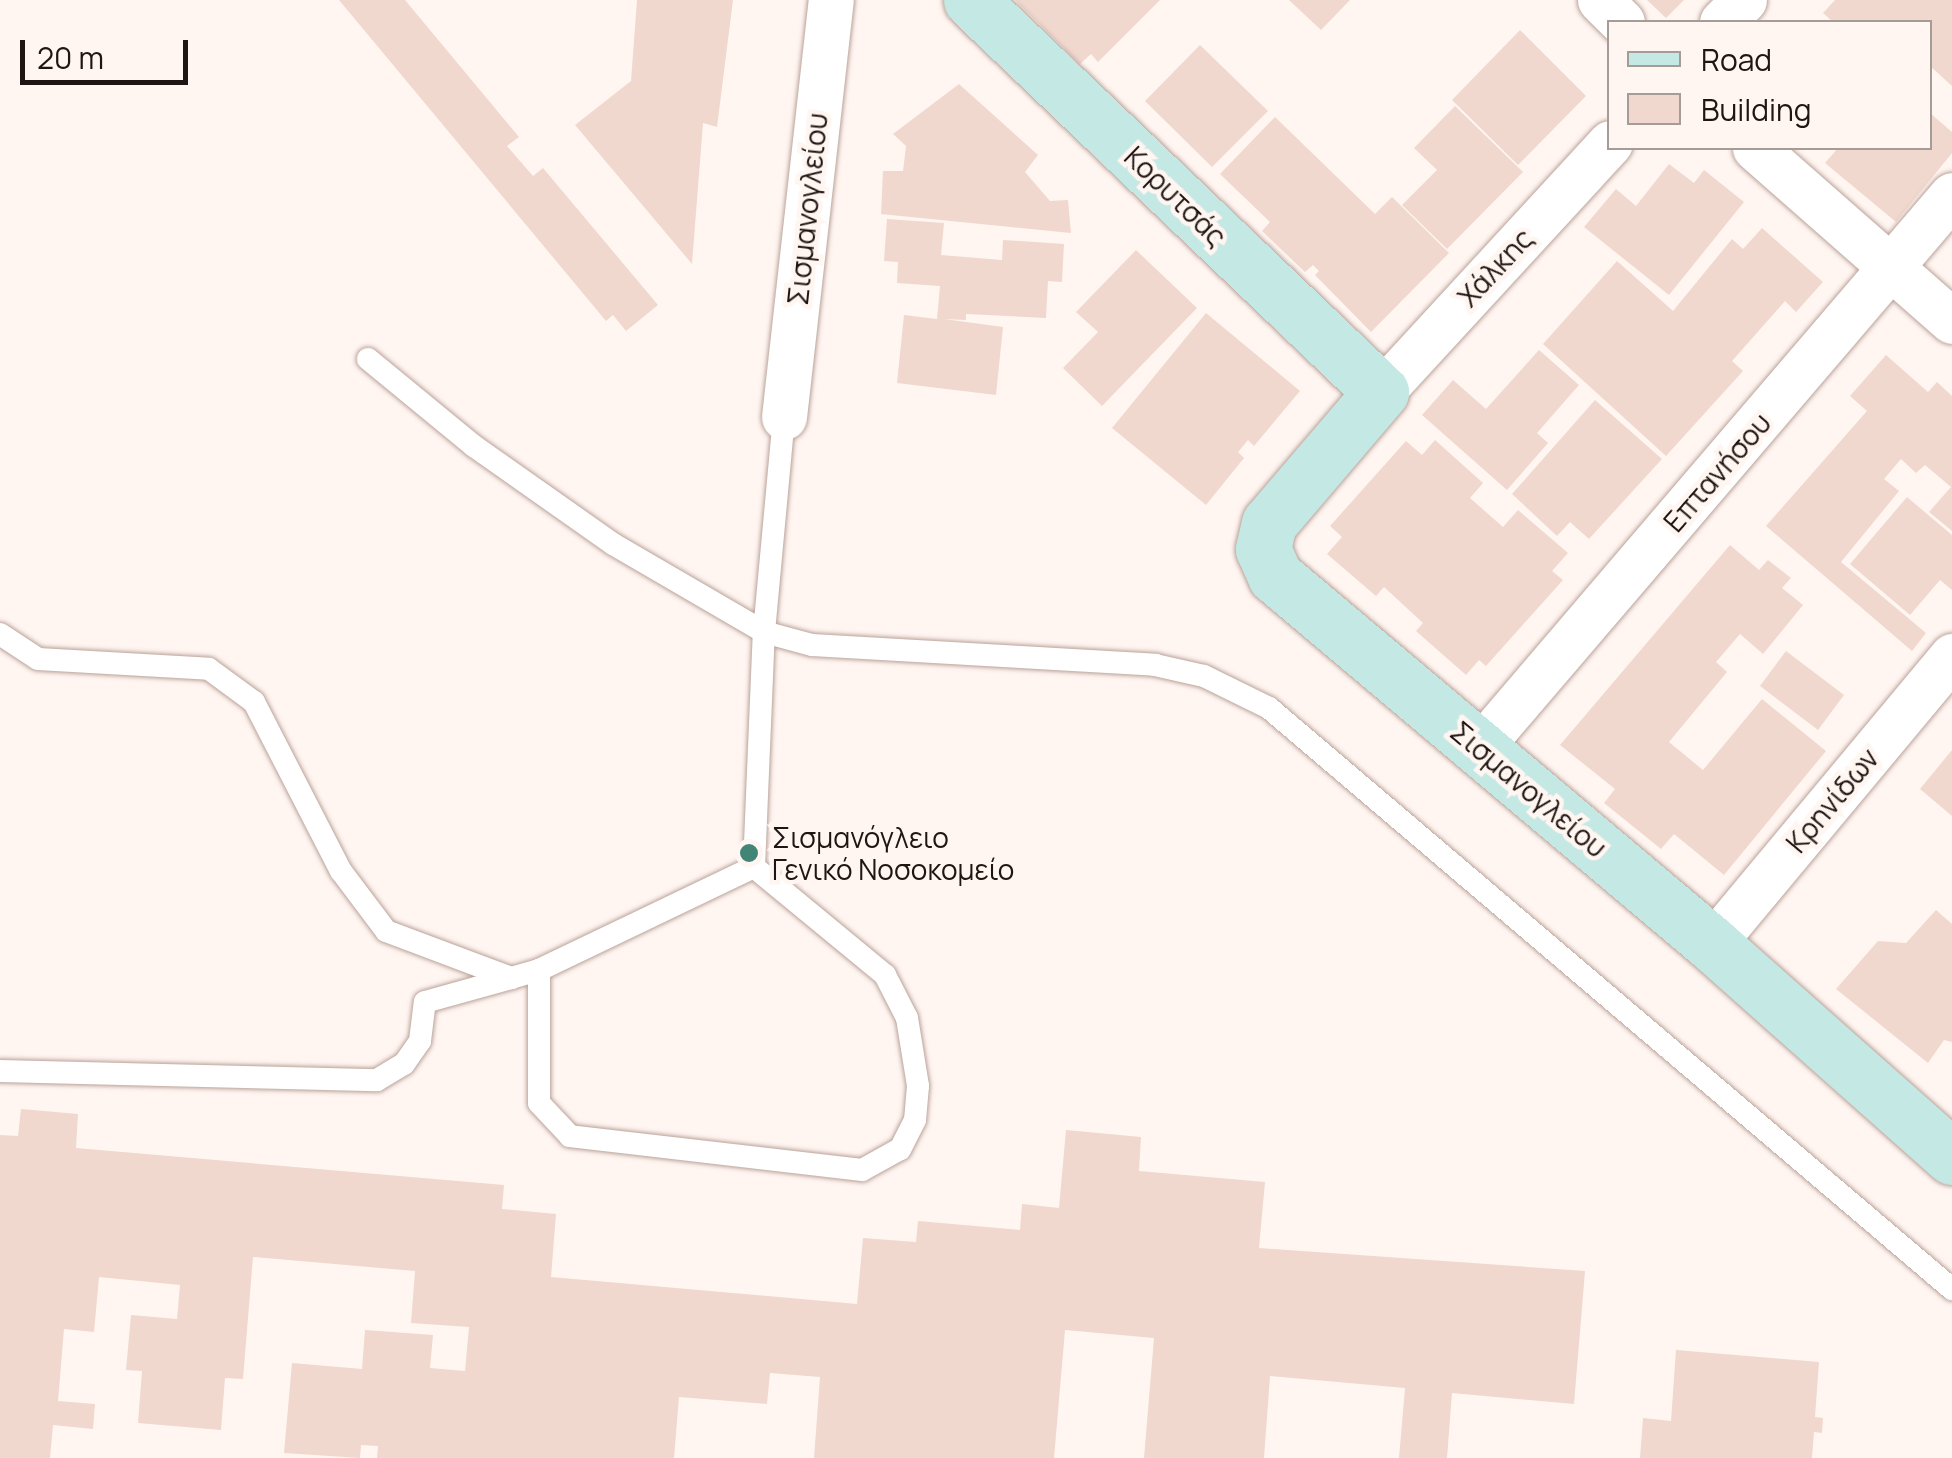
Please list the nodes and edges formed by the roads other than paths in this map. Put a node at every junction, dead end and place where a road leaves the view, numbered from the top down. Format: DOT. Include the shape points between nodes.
graph roads {
  1 [pos="831,0"];
  2 [pos="971,0"];
  3 [pos="1600,0"];
  4 [pos="1744,0"];
  5 [pos="1620,20"];
  6 [pos="1724,20"];
  7 [pos="1607,145"];
  8 [pos="1757,150"];
  9 [pos="1952,196"];
  10 [pos="1891,268"];
  11 [pos="1952,321"];
  12 [pos="368,359"];
  13 [pos="1380,392"];
  14 [pos="784,417"];
  15 [pos="764,632"];
  16 [pos="0,634"];
  17 [pos="1952,656"];
  18 [pos="1480,747"];
  19 [pos="754,868"];
  20 [pos="1712,944"];
  21 [pos="540,970"];
  22 [pos="512,978"];
  23 [pos="0,1071"];
  24 [pos="1951,1154"];
  25 [pos="1952,1289"];
  1 -- 14 [label="street, Σισμανογλείου"];
  2 -- 13 [label="street, Κορυτσάς"];
  3 -- 5 [label="street"];
  4 -- 6 [label="street"];
  7 -- 13 [label="street, Χάλκης"];
  8 -- 10 [label="street"];
  9 -- 10 [label="street, Επτανήσου"];
  10 -- 11 [label="street"];
  10 -- 18 [label="street, Επτανήσου"];
  12 -- 15 [label="lane" via="474,446 598,533"];
  13 -- 18 [label="street, Σισμανογλείου" via="1269,522 1267,565"];
  14 -- 15 [label="lane"];
  15 -- 19 [label="lane"];
  15 -- 25 [label="lane" via="812,646 1155,665 1236,689 1284,720"];
  16 -- 22 [label="lane" via="38,658 208,670 254,702 342,871 386,931"];
  17 -- 20 [label="street, Κρηνίδων"];
  18 -- 20 [label="street, Σισμανογλείου"];
  19 -- 21 [label="lane"];
  19 -- 21 [label="lane" via="885,975 907,1018 918,1086 915,1120 900,1149 881,1163 862,1170 570,1136 539,1104"];
  20 -- 24 [label="street, Σισμανογλείου"];
  21 -- 22 [label="lane"];
  22 -- 23 [label="lane" via="425,1002 420,1041 404,1064 377,1080"];
}
